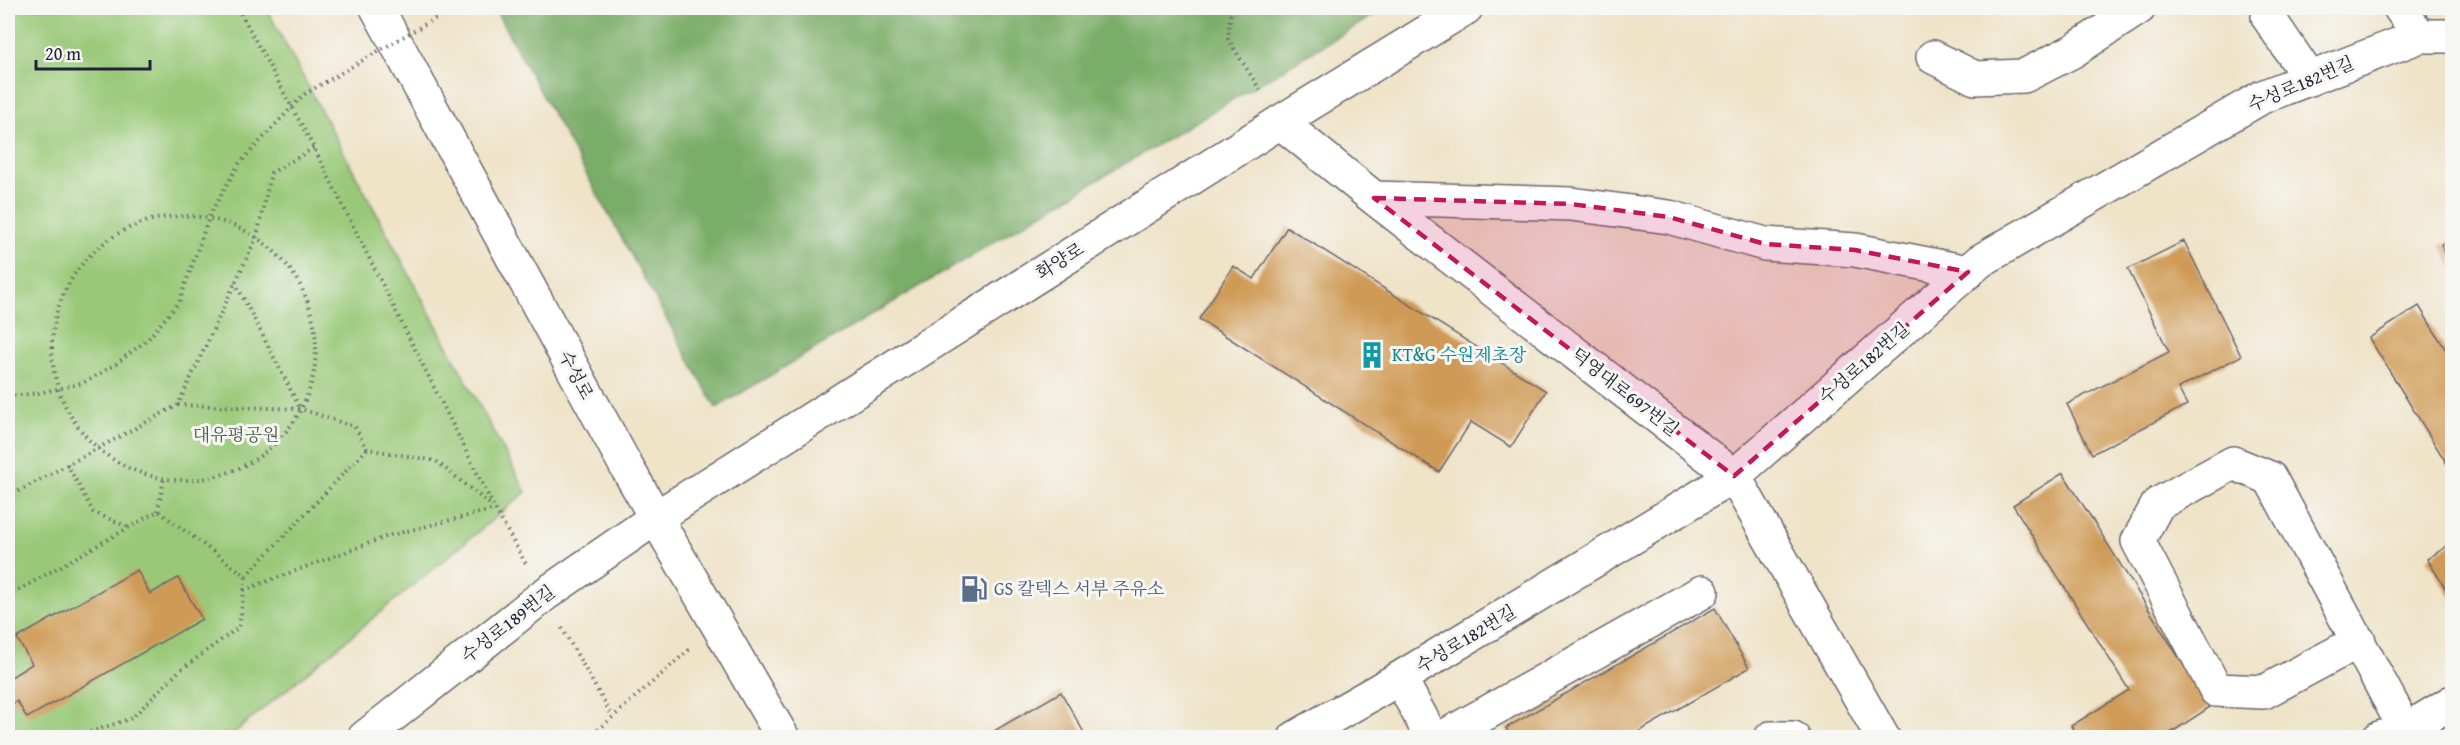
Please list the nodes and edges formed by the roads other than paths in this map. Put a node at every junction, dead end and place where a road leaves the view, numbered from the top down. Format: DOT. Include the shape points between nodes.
graph roads {
  1 [pos="377,8"];
  2 [pos="1466,8"];
  3 [pos="2139,8"];
  4 [pos="2400,8"];
  5 [pos="2268,17"];
  6 [pos="2420,36"];
  7 [pos="2452,36"];
  8 [pos="1933,57"];
  9 [pos="2310,79"];
  10 [pos="1280,122"];
  11 [pos="1374,198"];
  12 [pos="1968,272"];
  13 [pos="1734,476"];
  14 [pos="657,517"];
  15 [pos="1702,592"];
  16 [pos="2359,641"];
  17 [pos="1400,678"];
  18 [pos="2452,702"];
  19 [pos="2398,735"];
  20 [pos="364,738"];
  21 [pos="783,738"];
  22 [pos="1295,738"];
  23 [pos="1432,738"];
  24 [pos="1442,738"];
  25 [pos="1771,738"];
  26 [pos="1793,738"];
  27 [pos="1883,738"];
  1 -- 14 [label="street, 수성로"];
  2 -- 10 [label="street, 화양로"];
  3 -- 8 [label="street" via="2073,51 2024,76 1975,78"];
  4 -- 6 [label="street"];
  5 -- 9 [label="street"];
  6 -- 7 [label="street, 수성로182번길"];
  6 -- 9 [label="street, 수성로182번길"];
  9 -- 12 [label="street, 수성로182번길" via="2262,97 1980,261"];
  10 -- 11 [label="street, 덕영대로697번길"];
  10 -- 14 [label="street, 화양로"];
  11 -- 12 [label="street" via="1582,206 1669,217 1765,244 1855,250"];
  11 -- 13 [label="street, 덕영대로697번길"];
  12 -- 13 [label="street, 수성로182번길"];
  13 -- 17 [label="street, 수성로182번길"];
  13 -- 27 [label="street, 덕영대로697번길"];
  14 -- 20 [label="street, 수성로189번길" via="544,595"];
  14 -- 21 [label="street, 수성로"];
  15 -- 24 [label="street"];
  16 -- 16 [label="street" via="2270,478 2233,463 2158,504 2138,541 2216,690 2264,692"];
  16 -- 19 [label="street"];
  17 -- 22 [label="street, 수성로182번길"];
  17 -- 23 [label="street"];
  18 -- 19 [label="street"];
  25 -- 26 [label="street"];
}
